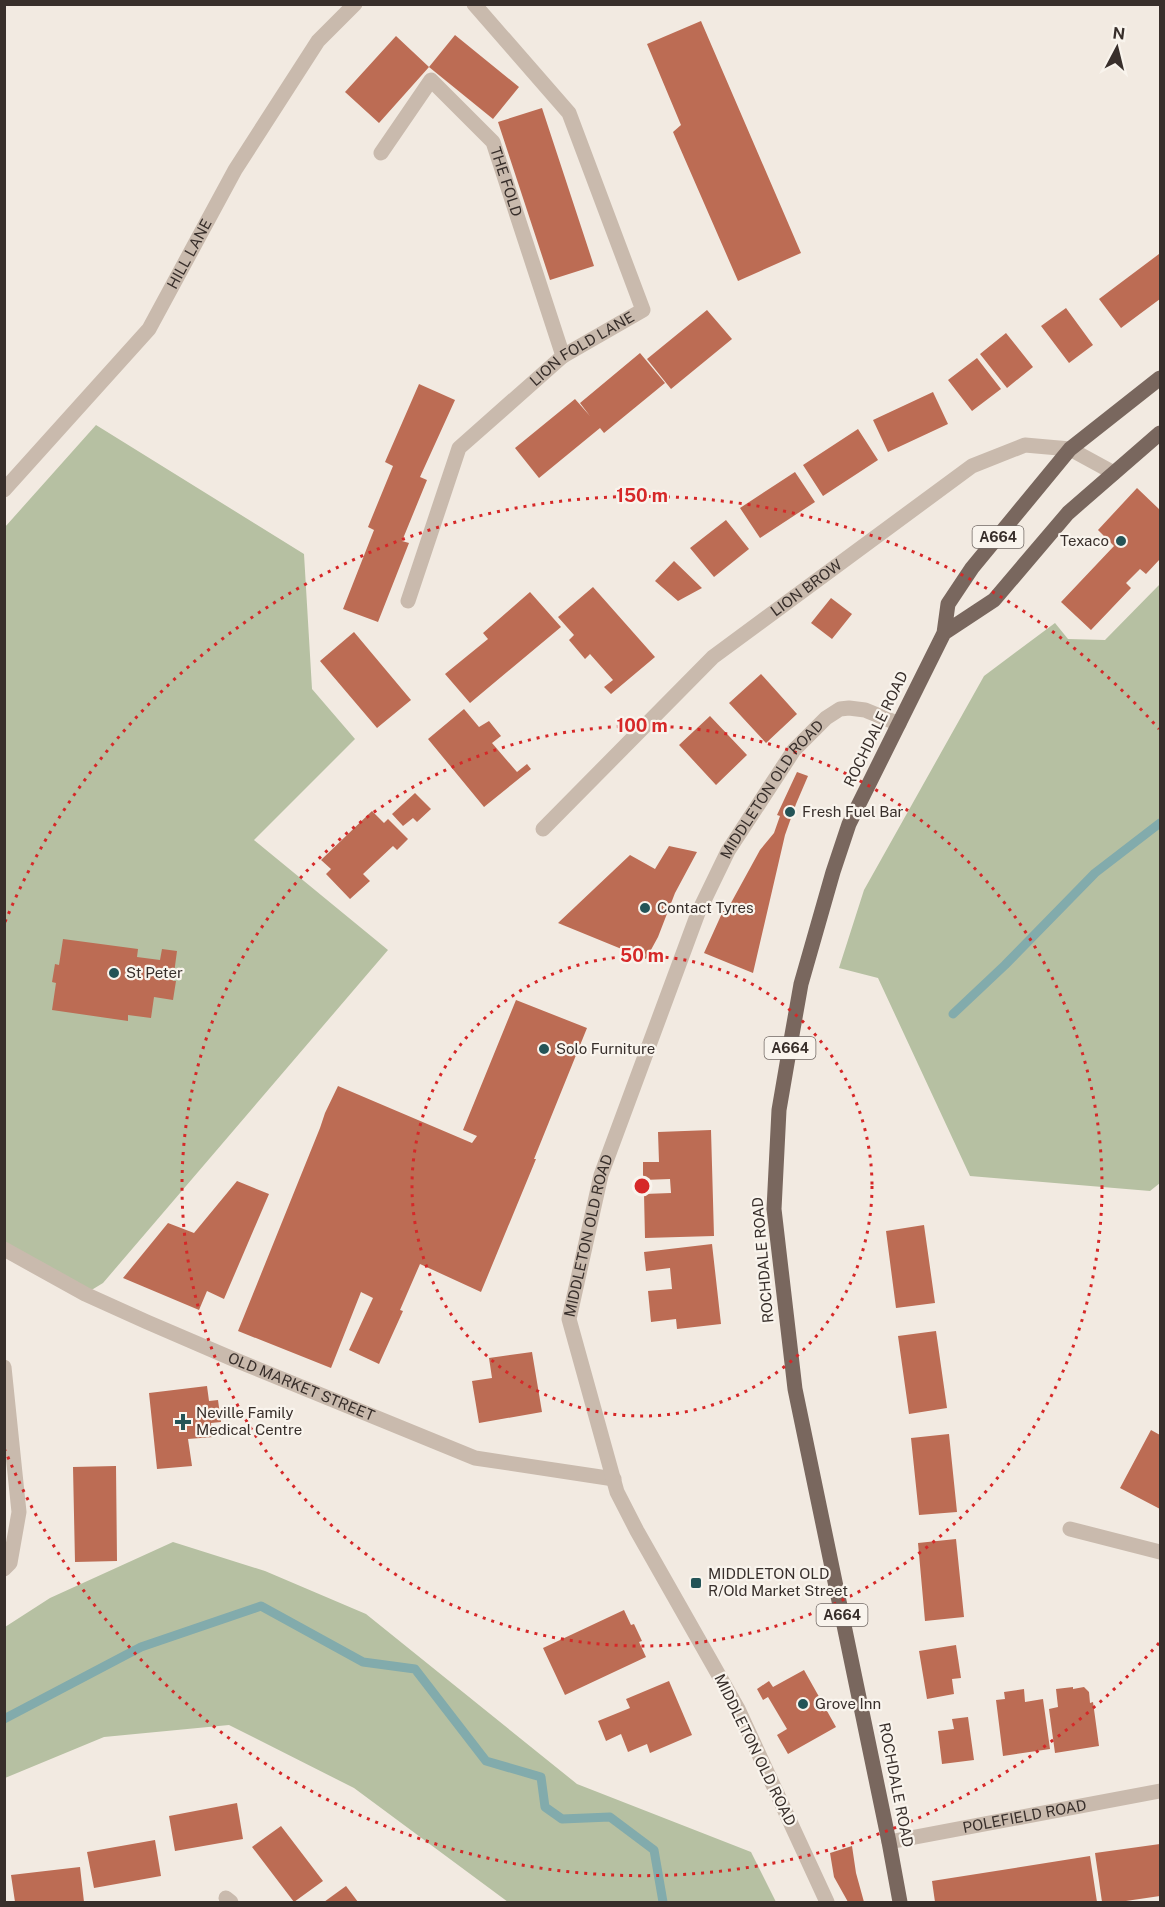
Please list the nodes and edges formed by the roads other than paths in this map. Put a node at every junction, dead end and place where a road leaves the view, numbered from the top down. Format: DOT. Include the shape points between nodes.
graph roads {
  1 [pos="355,4"];
  2 [pos="474,4"];
  3 [pos="381,153"];
  4 [pos="563,356"];
  5 [pos="1161,378"];
  6 [pos="1161,433"];
  7 [pos="1070,449"];
  8 [pos="1114,473"];
  9 [pos="4,490"];
  10 [pos="408,601"];
  11 [pos="944,633"];
  12 [pos="899,724"];
  13 [pos="543,830"];
  14 [pos="4,1249"];
  15 [pos="5,1367"];
  16 [pos="614,1479"];
  17 [pos="1070,1529"];
  18 [pos="1161,1552"];
  19 [pos="4,1569"];
  20 [pos="1161,1791"];
  21 [pos="889,1842"];
  22 [pos="827,1902"];
  23 [pos="900,1902"];
  1 -- 9 [label="street, HILL LANE" via="318,41 235,170 149,329"];
  2 -- 4 [label="street, LION FOLD LANE" via="569,113 643,310"];
  3 -- 4 [label="street, THE FOLD" via="431,80 494,142"];
  4 -- 10 [label="street, LION FOLD LANE" via="459,448"];
  5 -- 7 [label="main road, ROCHDALE ROAD / A664"];
  6 -- 8 [label="main road"];
  7 -- 8 [label="street, LION BROW"];
  7 -- 11 [label="main road, ROCHDALE ROAD / A664" via="966,577 948,604"];
  7 -- 13 [label="street, LION BROW" via="1026,445 972,466 713,657"];
  8 -- 11 [label="main road" via="1068,513 994,600"];
  11 -- 12 [label="main road, ROCHDALE ROAD / A664"];
  12 -- 16 [label="street, MIDDLETON OLD ROAD" via="849,708 826,718 794,750 756,805 698,913 601,1175 569,1319"];
  12 -- 21 [label="main road, ROCHDALE ROAD / A664" via="849,824 801,984 779,1110 774,1209 795,1389"];
  14 -- 16 [label="street, OLD MARKET STREET" via="85,1294 474,1458"];
  15 -- 19 [label="street" via="19,1512 10,1563"];
  16 -- 22 [label="street, MIDDLETON OLD ROAD" via="637,1531 738,1709"];
  17 -- 18 [label="street"];
  20 -- 21 [label="street, POLEFIELD ROAD"];
  21 -- 23 [label="main road, ROCHDALE ROAD / A664"];
}
